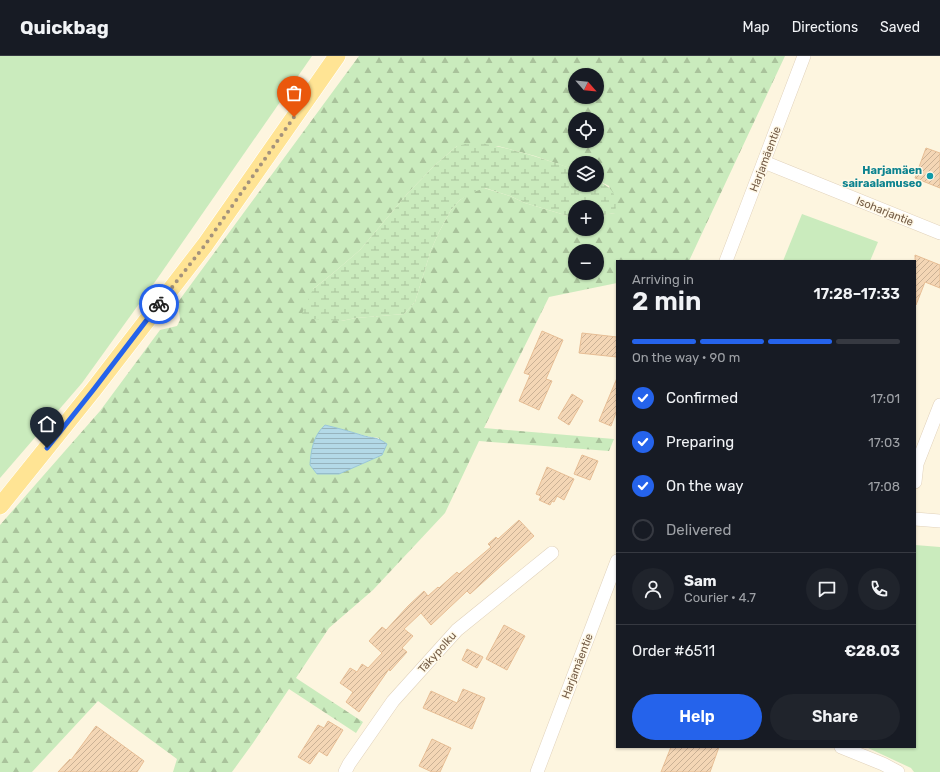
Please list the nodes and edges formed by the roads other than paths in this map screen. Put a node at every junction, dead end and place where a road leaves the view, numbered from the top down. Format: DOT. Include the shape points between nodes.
graph roads {
  1 [pos="337,56"];
  2 [pos="804,56"];
  3 [pos="764,162"];
  4 [pos="940,233"];
  5 [pos="726,260"];
  6 [pos="940,405"];
  7 [pos="916,473"];
  8 [pos="0,506"];
  9 [pos="916,519"];
  10 [pos="940,520"];
  11 [pos="552,553"];
  12 [pos="616,564"];
  13 [pos="843,748"];
  14 [pos="345,772"];
  15 [pos="537,772"];
  16 [pos="898,772"];
  1 -- 8 [label="main road" via="205,245"];
  2 -- 3 [label="street, Harjamäentie"];
  3 -- 4 [label="street, Isoharjantie"];
  3 -- 5 [label="street, Harjamäentie"];
  6 -- 7 [label="street" via="917,464"];
  9 -- 10 [label="street"];
  11 -- 14 [label="street, Täkypolku" via="457,630 393,701"];
  12 -- 15 [label="street, Harjamäentie"];
  13 -- 16 [label="street"];
}
